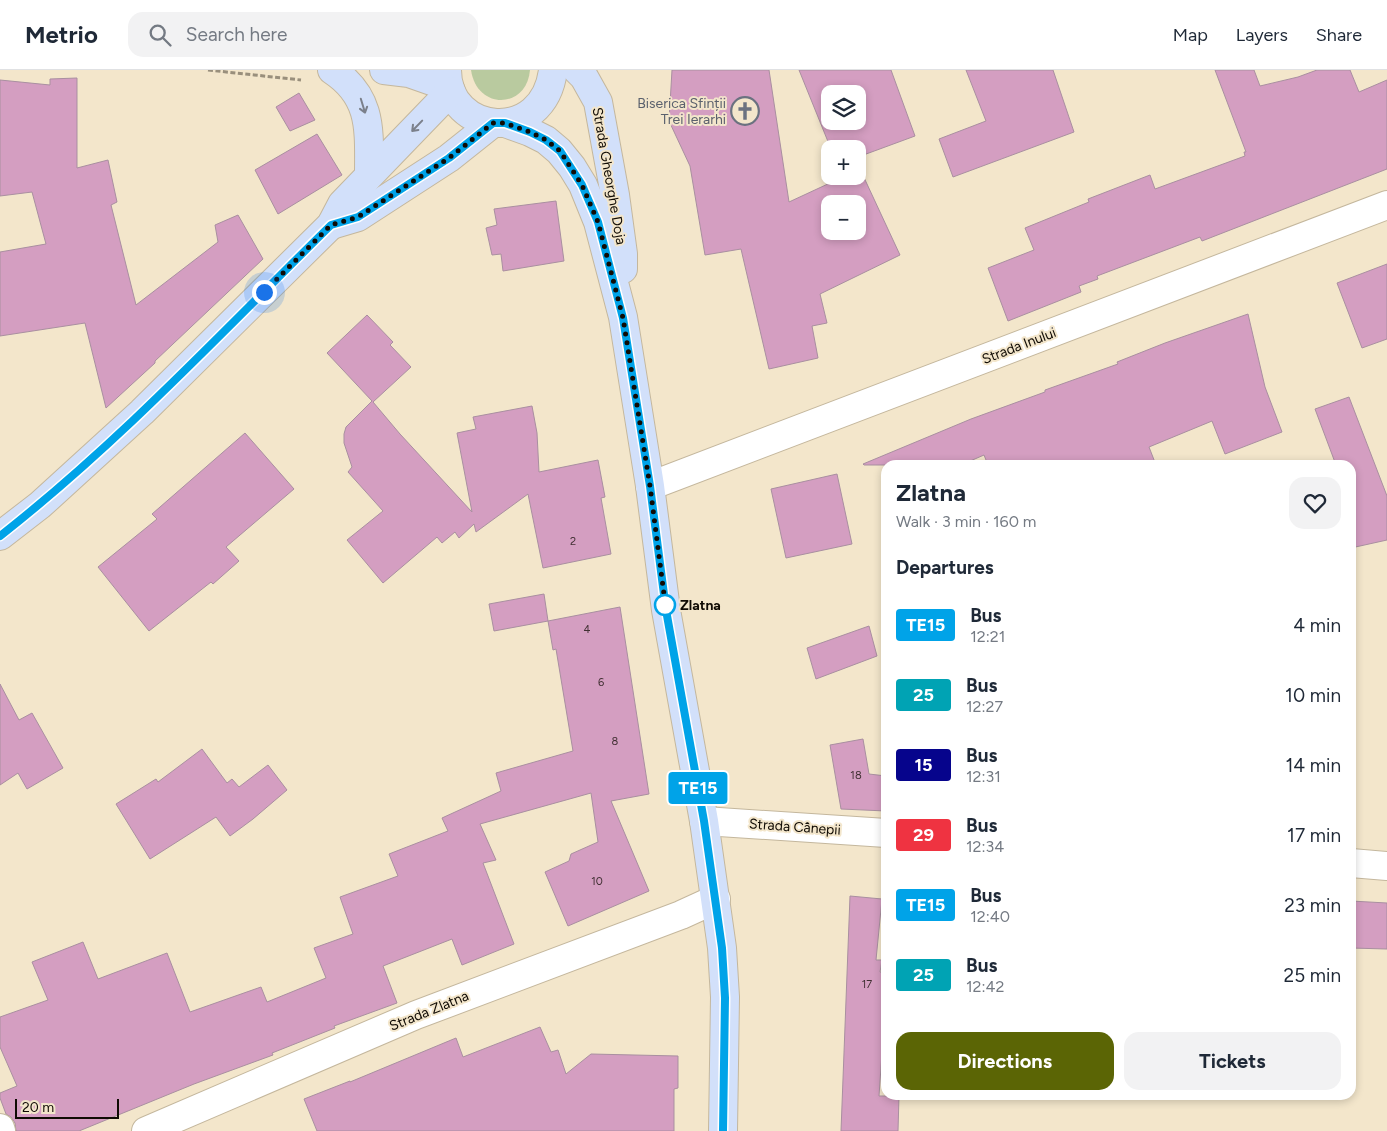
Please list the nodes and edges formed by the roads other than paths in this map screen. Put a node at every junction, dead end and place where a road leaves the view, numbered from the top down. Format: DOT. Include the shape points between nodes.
graph roads {
  1 [pos="332,70"];
  2 [pos="384,70"];
  3 [pos="553,70"];
  4 [pos="577,70"];
  5 [pos="449,82"];
  6 [pos="499,123"];
  7 [pos="369,175"];
  8 [pos="1387,205"];
  9 [pos="331,225"];
  10 [pos="623,318"];
  11 [pos="650,486"];
  12 [pos="0,536"];
  13 [pos="704,821"];
  14 [pos="881,833"];
  15 [pos="1356,863"];
  16 [pos="1387,866"];
  17 [pos="716,899"];
  18 [pos="146,1131"];
  19 [pos="723,1131"];
  1 -- 7 [label="main road, one-way" via="343,77 360,97 369,127"];
  2 -- 5 [label="main road"];
  3 -- 6 [label="main road" via="552,82 540,105 518,120"];
  4 -- 10 [label="main road, Strada Gheorghe Doja" via="598,102 604,128 623,254"];
  5 -- 6 [label="main road, Strada Gheorghe Doja" via="456,100 470,114 482,121"];
  5 -- 7 [label="main road, one-way"];
  6 -- 9 [label="main road" via="358,217"];
  6 -- 10 [label="main road, Strada Gheorghe Doja" via="546,140 572,167 598,222"];
  7 -- 9 [label="main road" via="342,204"];
  8 -- 11 [label="street, Strada Inului"];
  9 -- 12 [label="main road" via="142,412 40,505"];
  10 -- 11 [label="main road, Strada Gheorghe Doja"];
  11 -- 13 [label="main road, Strada Gheorghe Doja" via="666,610"];
  13 -- 14 [label="street, Strada Cânepii"];
  13 -- 17 [label="main road, Strada Gheorghe Doja"];
  15 -- 16 [label="street"];
  17 -- 18 [label="street, Strada Zlatna" via="416,1015"];
  17 -- 19 [label="main road, Strada Gheorghe Doja" via="725,998"];
}
